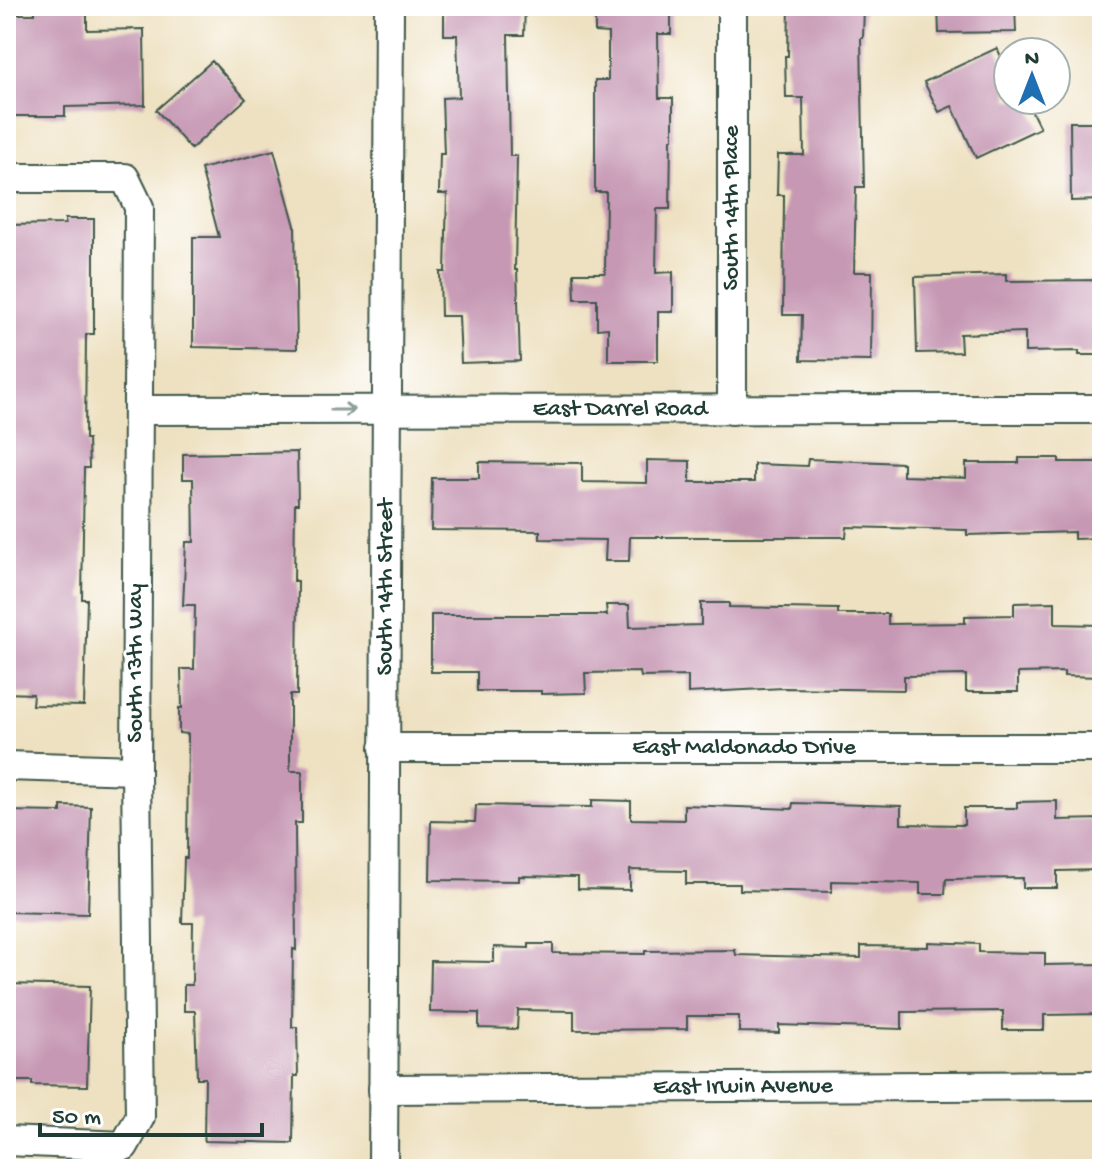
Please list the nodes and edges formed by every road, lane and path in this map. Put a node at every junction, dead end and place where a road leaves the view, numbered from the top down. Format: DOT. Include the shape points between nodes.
graph roads {
  1 [pos="389,6"];
  2 [pos="732,6"];
  3 [pos="6,178"];
  4 [pos="1102,409"];
  5 [pos="138,410"];
  6 [pos="385,410"];
  7 [pos="732,410"];
  8 [pos="384,748"];
  9 [pos="1102,748"];
  10 [pos="6,766"];
  11 [pos="136,770"];
  12 [pos="1102,1085"];
  13 [pos="383,1089"];
  14 [pos="6,1141"];
  15 [pos="383,1169"];
  1 -- 6 [label="street, South 14th Street"];
  2 -- 7 [label="street, South 14th Place"];
  3 -- 5 [label="street, South 13th Way" via="125,178 139,207"];
  4 -- 7 [label="street, East Darrel Road"];
  5 -- 6 [label="street, East Darrel Road, one-way"];
  5 -- 11 [label="street, South 13th Way"];
  6 -- 7 [label="street, East Darrel Road"];
  6 -- 8 [label="street, South 14th Street"];
  8 -- 9 [label="street, East Maldonado Drive"];
  8 -- 13 [label="street, South 14th Street"];
  10 -- 11 [label="street"];
  11 -- 14 [label="street, South 13th Way" via="140,1117 124,1146"];
  12 -- 13 [label="street, East Irwin Avenue"];
  13 -- 15 [label="street, South 14th Street"];
}
